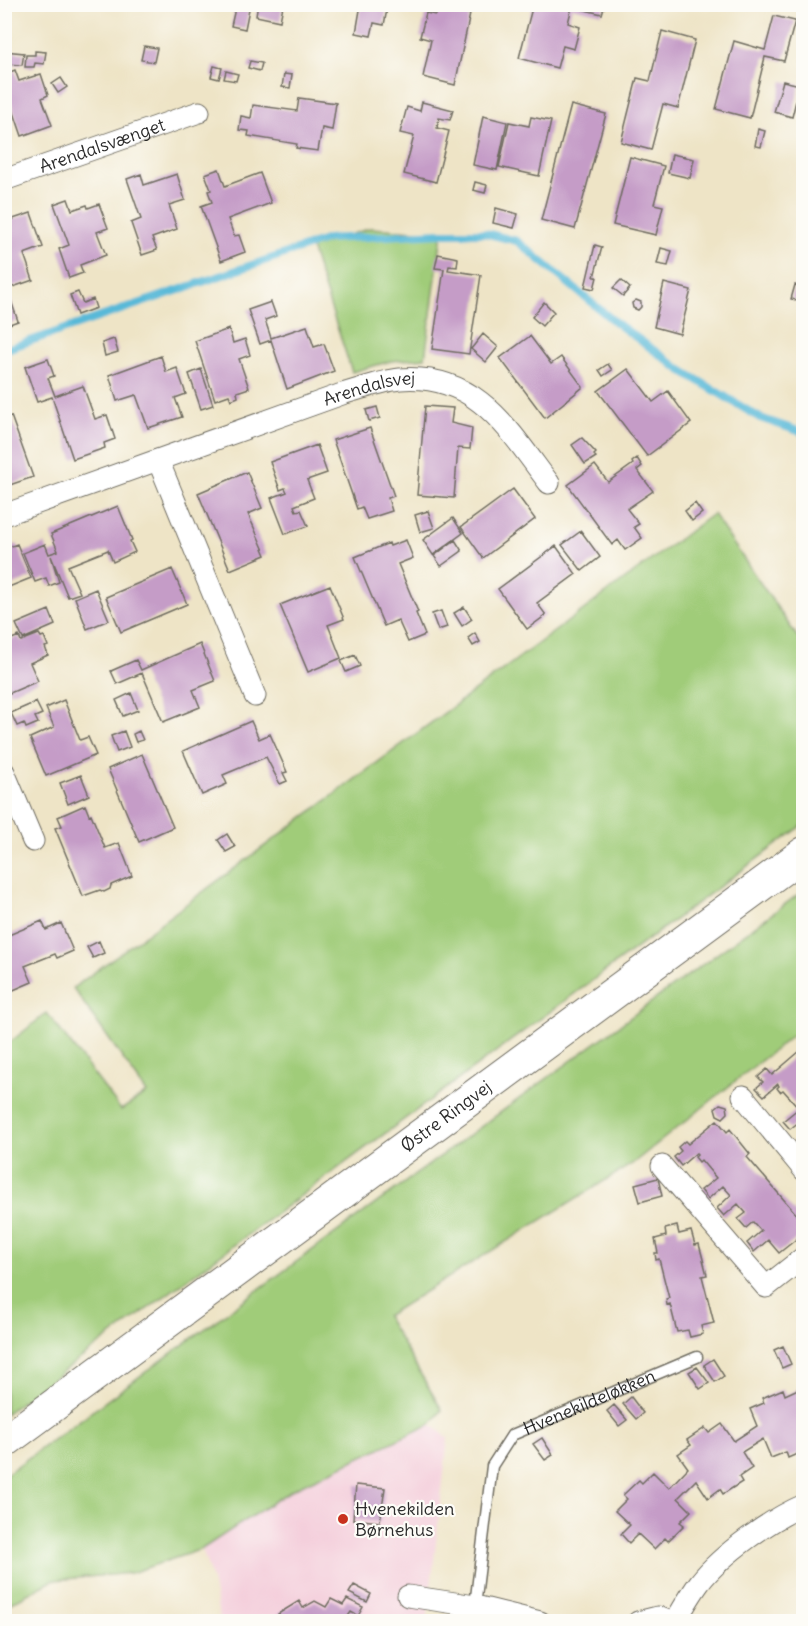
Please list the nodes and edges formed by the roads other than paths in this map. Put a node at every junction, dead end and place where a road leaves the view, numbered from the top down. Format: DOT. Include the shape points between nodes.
graph roads {
  1 [pos="199,111"];
  2 [pos="4,180"];
  3 [pos="158,460"];
  4 [pos="549,483"];
  5 [pos="4,515"];
  6 [pos="255,696"];
  7 [pos="4,772"];
  8 [pos="33,841"];
  9 [pos="804,853"];
  10 [pos="743,1096"];
  11 [pos="662,1166"];
  12 [pos="804,1170"];
  13 [pos="804,1257"];
  14 [pos="697,1357"];
  15 [pos="4,1442"];
  16 [pos="804,1505"];
  17 [pos="408,1596"];
  18 [pos="474,1614"];
  19 [pos="540,1622"];
  20 [pos="638,1622"];
  21 [pos="673,1622"];
  1 -- 2 [label="street, Arendalsvænget"];
  3 -- 4 [label="street, Arendalsvej" via="342,394 398,379 429,379 458,388 483,402 503,421"];
  3 -- 5 [label="street, Arendalsvej"];
  3 -- 6 [label="street"];
  7 -- 8 [label="street"];
  9 -- 15 [label="main road, Østre Ringvej"];
  10 -- 12 [label="street"];
  11 -- 13 [label="street" via="766,1287"];
  14 -- 18 [label="lane, Hvenekildeløkken" via="512,1435 492,1466"];
  16 -- 21 [label="street" via="790,1510 737,1546 701,1581"];
  17 -- 18 [label="street"];
  18 -- 19 [label="street"];
  20 -- 21 [label="street" via="658,1617"];
}
